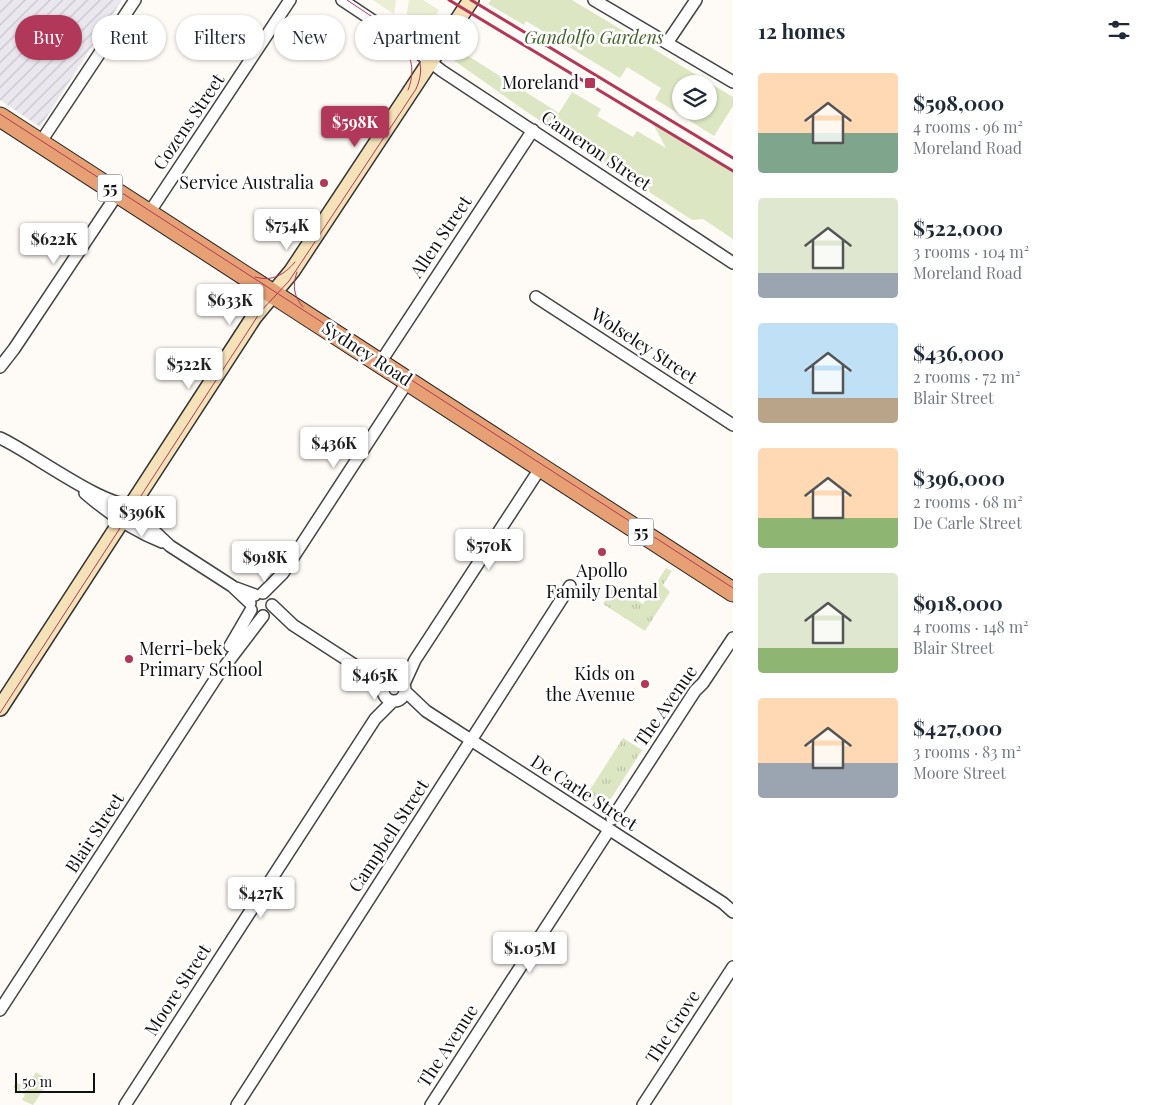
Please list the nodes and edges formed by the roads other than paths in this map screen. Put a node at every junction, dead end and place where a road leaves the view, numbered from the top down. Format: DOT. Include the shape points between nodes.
graph roads {
  1 [pos="135,0"];
  2 [pos="290,0"];
  3 [pos="342,0"];
  4 [pos="471,0"];
  5 [pos="594,0"];
  6 [pos="696,0"];
  7 [pos="668,43"];
  8 [pos="430,63"];
  9 [pos="733,82"];
  10 [pos="0,117"];
  11 [pos="533,130"];
  12 [pos="40,143"];
  13 [pos="118,193"];
  14 [pos="149,213"];
  15 [pos="733,263"];
  16 [pos="273,294"];
  17 [pos="536,297"];
  18 [pos="13,352"];
  19 [pos="380,363"];
  20 [pos="0,367"];
  21 [pos="0,375"];
  22 [pos="408,381"];
  23 [pos="733,425"];
  24 [pos="0,433"];
  25 [pos="5,440"];
  26 [pos="541,467"];
  27 [pos="68,478"];
  28 [pos="128,512"];
  29 [pos="283,573"];
  30 [pos="570,586"];
  31 [pos="733,592"];
  32 [pos="255,600"];
  33 [pos="272,604"];
  34 [pos="263,616"];
  35 [pos="293,625"];
  36 [pos="733,638"];
  37 [pos="218,675"];
  38 [pos="394,691"];
  39 [pos="0,708"];
  40 [pos="472,741"];
  41 [pos="610,824"];
  42 [pos="728,905"];
  43 [pos="733,912"];
  44 [pos="733,968"];
  45 [pos="0,1010"];
  46 [pos="125,1105"];
  47 [pos="236,1105"];
  48 [pos="430,1105"];
  49 [pos="643,1105"];
  1 -- 12 [label="street"];
  2 -- 14 [label="street, Cozens Street"];
  3 -- 8 [label="street, Cameron Street"];
  4 -- 8 [label="main road"];
  5 -- 7 [label="street"];
  6 -- 7 [label="street"];
  7 -- 9 [label="street"];
  8 -- 11 [label="street, Cameron Street"];
  8 -- 16 [label="main road" via="299,261"];
  10 -- 12 [label="highway, Sydney Road / 55"];
  11 -- 15 [label="street, Cameron Street"];
  11 -- 19 [label="street, Allen Street"];
  12 -- 13 [label="highway, Sydney Road / 55"];
  13 -- 14 [label="highway, Sydney Road / 55"];
  13 -- 18 [label="street"];
  14 -- 16 [label="highway, Sydney Road / 55"];
  16 -- 19 [label="highway, Sydney Road / 55"];
  16 -- 28 [label="main road" via="254,318"];
  17 -- 23 [label="street, Wolseley Street"];
  18 -- 20 [label="street"];
  18 -- 21 [label="street"];
  19 -- 22 [label="highway, Sydney Road / 55"];
  22 -- 26 [label="highway, Sydney Road / 55"];
  22 -- 29 [label="street, Blair Street"];
  24 -- 25 [label="street"];
  25 -- 27 [label="street"];
  26 -- 31 [label="highway, Sydney Road / 55"];
  26 -- 38 [label="street, Moore Street"];
  27 -- 28 [label="street" via="98,504"];
  27 -- 28 [label="street" via="103,498 125,505"];
  28 -- 32 [label="street" via="170,546"];
  28 -- 39 [label="main road"];
  29 -- 32 [label="street, Blair Street"];
  29 -- 33 [label="street, Blair Street"];
  30 -- 40 [label="street, Campbell Street"];
  32 -- 33 [label="street" via="269,597"];
  32 -- 34 [label="street" via="255,615"];
  32 -- 37 [label="street, Blair Street" via="227,651"];
  33 -- 34 [label="street" via="270,612"];
  33 -- 35 [label="street, De Carle Street"];
  34 -- 35 [label="street, De Carle Street"];
  34 -- 37 [label="street, Blair Street"];
  35 -- 38 [label="street, De Carle Street"];
  36 -- 41 [label="street, The Avenue"];
  37 -- 45 [label="street, Blair Street"];
  38 -- 40 [label="street, De Carle Street"];
  38 -- 46 [label="street, Moore Street"];
  40 -- 41 [label="street, De Carle Street"];
  40 -- 47 [label="street, Campbell Street"];
  41 -- 42 [label="street, De Carle Street"];
  41 -- 48 [label="street, The Avenue"];
  42 -- 43 [label="street, De Carle Street"];
  44 -- 49 [label="street, The Grove"];
}
